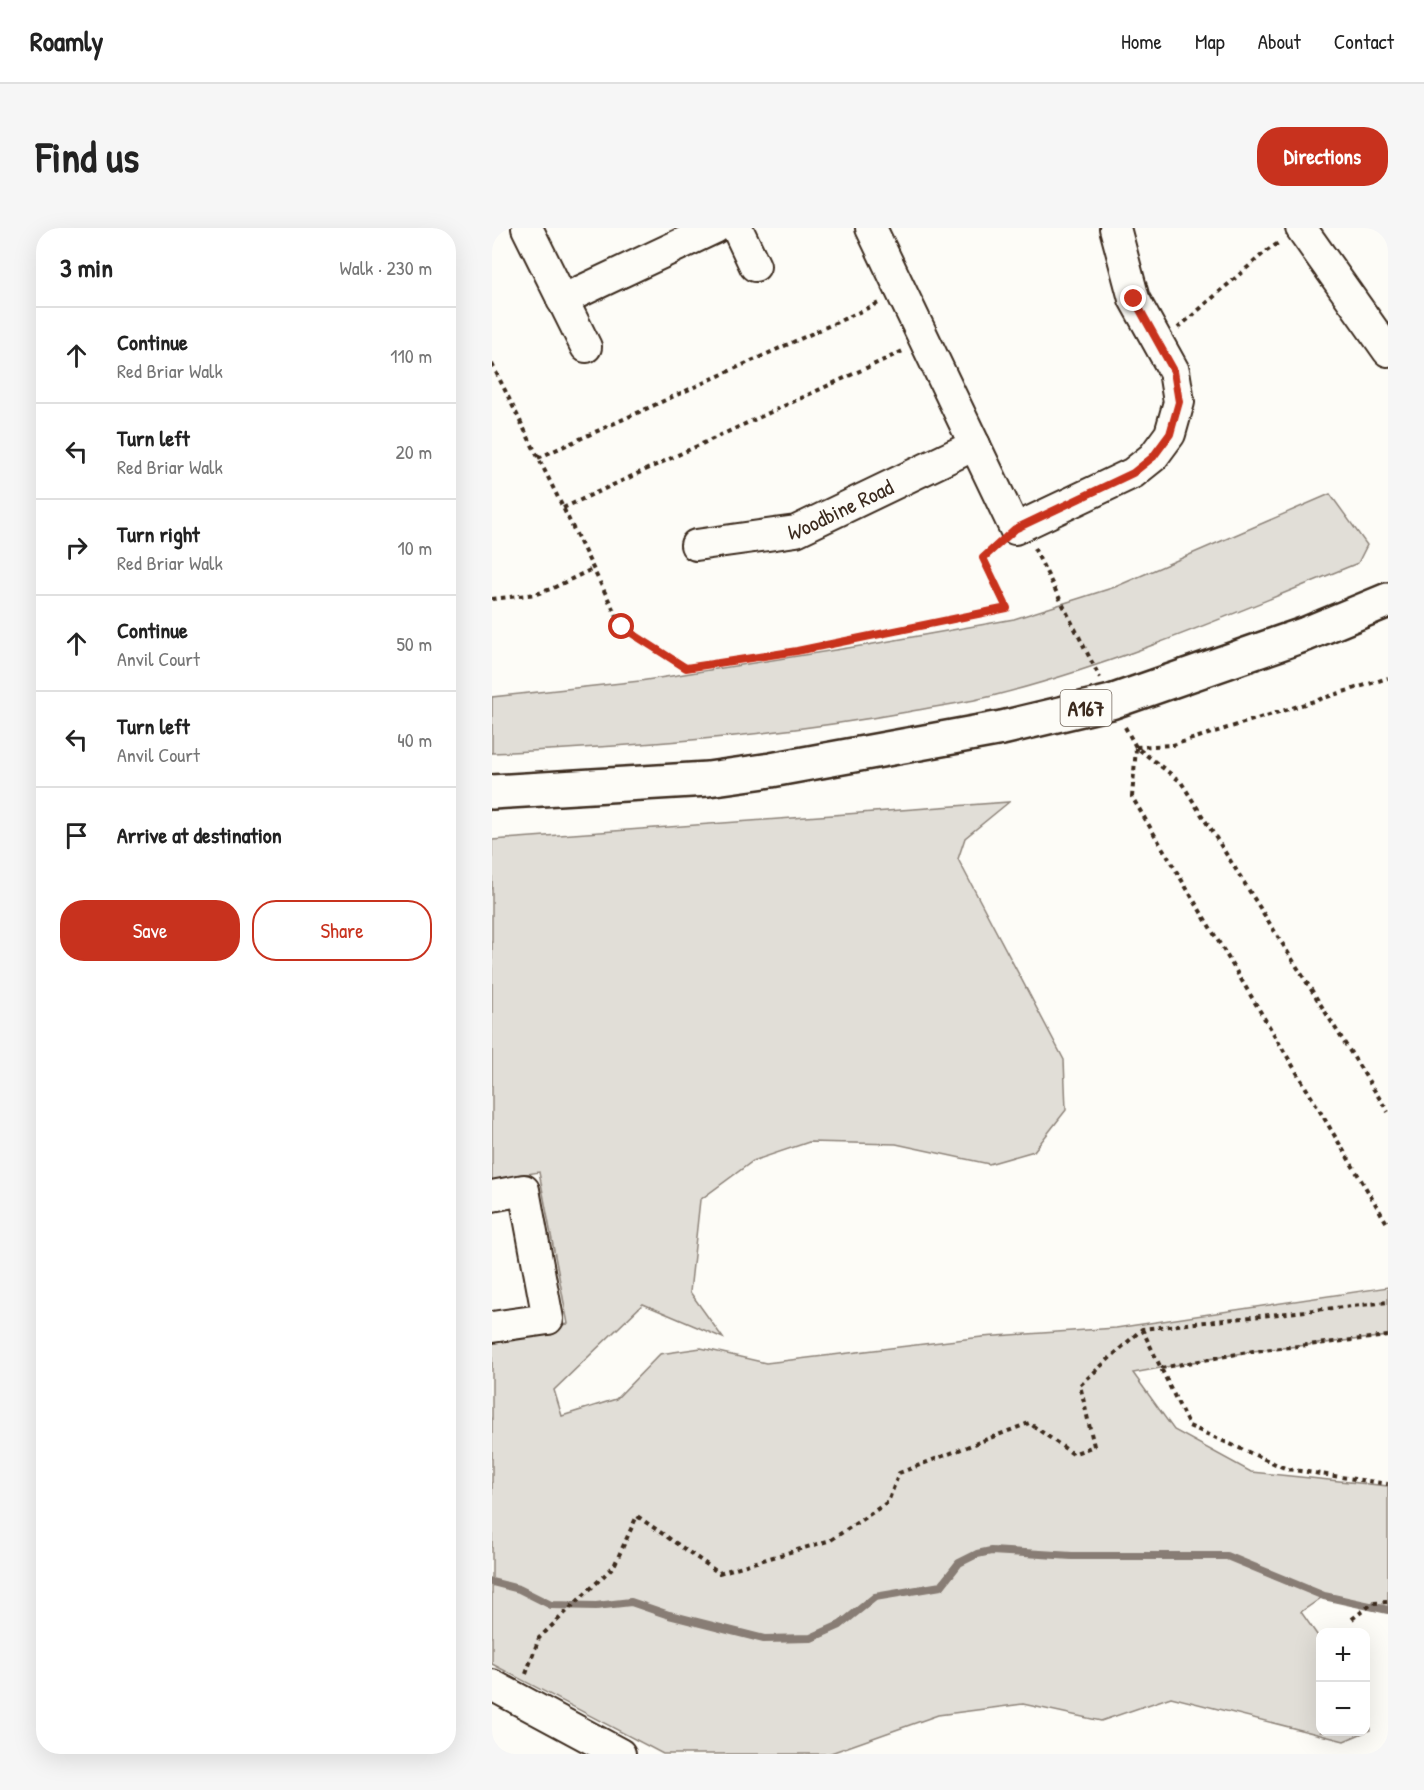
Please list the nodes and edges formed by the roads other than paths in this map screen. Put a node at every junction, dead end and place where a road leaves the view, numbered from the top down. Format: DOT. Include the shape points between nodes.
graph roads {
  1 [pos="527,228"];
  2 [pos="715,228"];
  3 [pos="737,228"];
  4 [pos="871,228"];
  5 [pos="1115,228"];
  6 [pos="1301,228"];
  7 [pos="756,266"];
  8 [pos="562,300"];
  9 [pos="586,347"];
  10 [pos="1388,351"];
  11 [pos="975,446"];
  12 [pos="696,545"];
  13 [pos="1388,600"];
  14 [pos="492,792"];
  15 [pos="492,1196"];
  16 [pos="492,1327"];
  17 [pos="504,1692"];
  18 [pos="615,1753"];
  1 -- 8 [label="street"];
  2 -- 8 [label="street"];
  3 -- 7 [label="street"];
  4 -- 11 [label="street"];
  5 -- 11 [label="street" via="1134,299 1174,371 1179,402 1170,434 1153,457 1133,473 1019,528"];
  6 -- 10 [label="street"];
  8 -- 9 [label="street"];
  11 -- 12 [label="street, Woodbine Road" via="796,531"];
  13 -- 14 [label="highway, A167" via="1306,634 1103,684 1002,728 708,779"];
  15 -- 16 [label="street" via="524,1190 548,1319"];
  17 -- 18 [label="street"];
}
